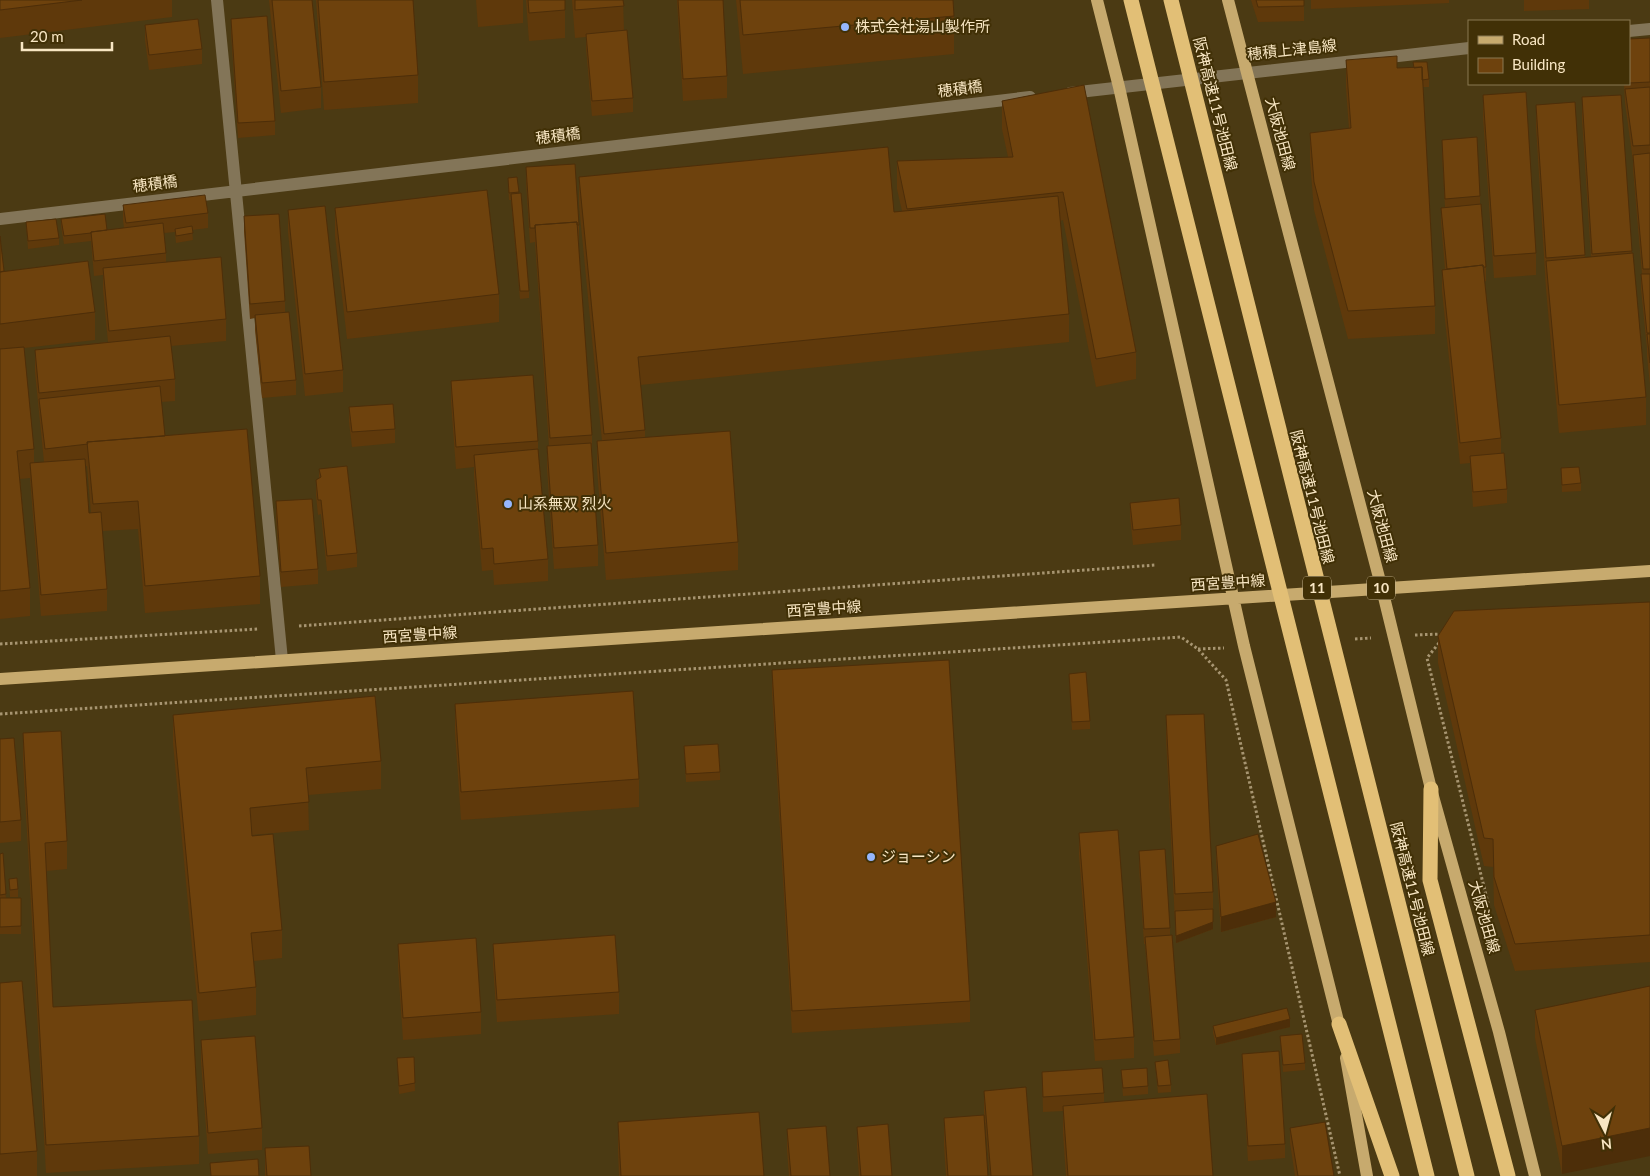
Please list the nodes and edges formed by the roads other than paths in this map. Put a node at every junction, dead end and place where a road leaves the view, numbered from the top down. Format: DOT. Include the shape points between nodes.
graph roads {
  1 [pos="217,0"];
  2 [pos="1097,0"];
  3 [pos="1131,0"];
  4 [pos="1171,0"];
  5 [pos="1228,0"];
  6 [pos="1650,29"];
  7 [pos="1630,31"];
  8 [pos="1468,48"];
  9 [pos="1247,71"];
  10 [pos="1119,87"];
  11 [pos="1059,94"];
  12 [pos="1040,96"];
  13 [pos="236,190"];
  14 [pos="0,219"];
  15 [pos="1650,571"];
  16 [pos="1382,589"];
  17 [pos="1235,599"];
  18 [pos="282,660"];
  19 [pos="0,679"];
  20 [pos="1431,789"];
  21 [pos="1339,1024"];
  22 [pos="1368,1176"];
  23 [pos="1392,1176"];
  24 [pos="1427,1176"];
  25 [pos="1467,1176"];
  26 [pos="1508,1176"];
  27 [pos="1535,1176"];
  1 -- 13 [label="street"];
  2 -- 10 [label="main road"];
  3 -- 24 [label="highway, 11"];
  4 -- 25 [label="highway, 阪神高速11号池田線 / 11"];
  5 -- 9 [label="main road, 大阪池田線 / 10"];
  6 -- 7 [label="street"];
  8 -- 9 [label="street, 穂積上津島線"];
  9 -- 10 [label="street, 穂積上津島線"];
  9 -- 16 [label="main road, 大阪池田線 / 10"];
  10 -- 11 [label="street"];
  10 -- 17 [label="main road"];
  12 -- 13 [label="street, 穂積橋"];
  13 -- 14 [label="street, 穂積橋"];
  13 -- 18 [label="street"];
  15 -- 16 [label="main road, 西宮豊中線"];
  16 -- 17 [label="main road, 西宮豊中線"];
  16 -- 20 [label="main road, 大阪池田線 / 10"];
  17 -- 18 [label="main road, 西宮豊中線"];
  17 -- 21 [label="main road"];
  18 -- 19 [label="main road, 西宮豊中線"];
  20 -- 26 [label="highway" via="1430,880"];
  20 -- 27 [label="main road, 大阪池田線 / 10" via="1500,1032"];
  21 -- 22 [label="main road"];
  21 -- 23 [label="highway"];
}
